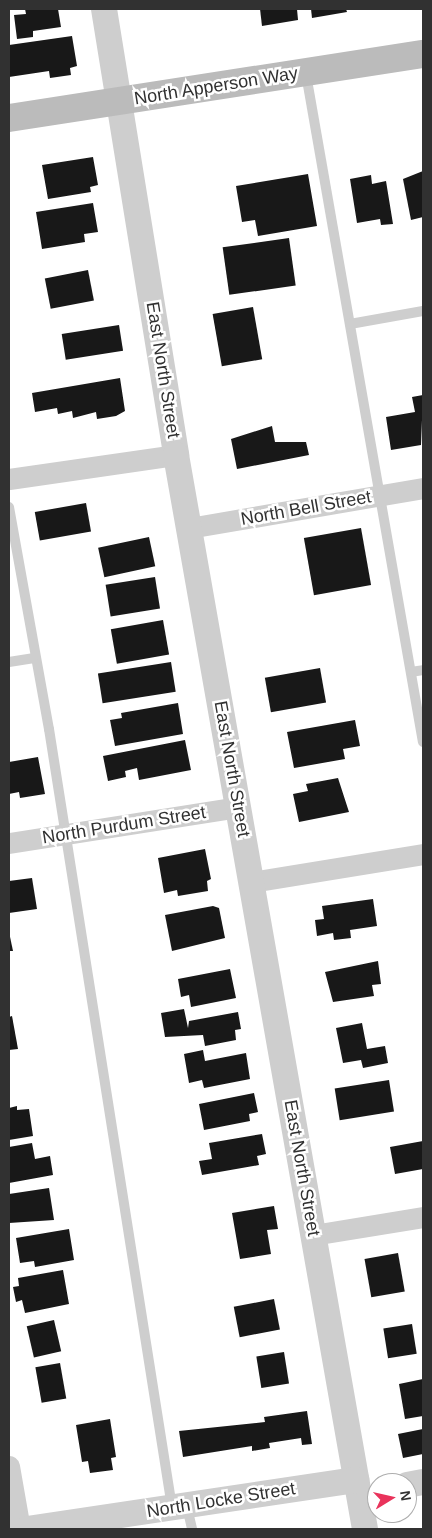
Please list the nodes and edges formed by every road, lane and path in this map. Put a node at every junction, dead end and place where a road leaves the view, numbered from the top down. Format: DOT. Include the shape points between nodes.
graph roads {
  1 [pos="104,9"];
  2 [pos="423,54"];
  3 [pos="306,73"];
  4 [pos="119,101"];
  5 [pos="9,118"];
  6 [pos="423,311"];
  7 [pos="350,324"];
  8 [pos="176,455"];
  9 [pos="9,480"];
  10 [pos="423,488"];
  11 [pos="379,495"];
  12 [pos="9,507"];
  13 [pos="189,528"];
  14 [pos="33,658"];
  15 [pos="9,662"];
  16 [pos="423,670"];
  17 [pos="411,672"];
  18 [pos="423,742"];
  19 [pos="239,807"];
  20 [pos="63,834"];
  21 [pos="9,844"];
  22 [pos="423,854"];
  23 [pos="252,882"];
  24 [pos="423,1217"];
  25 [pos="313,1235"];
  26 [pos="9,1466"];
  27 [pos="364,1488"];
  28 [pos="184,1514"];
  29 [pos="20,1529"];
  30 [pos="27,1529"];
  31 [pos="365,1529"];
  1 -- 4 [label="street, East North Street"];
  2 -- 3 [label="main road, North Apperson Way"];
  3 -- 4 [label="main road, North Apperson Way"];
  3 -- 7 [label="lane"];
  4 -- 5 [label="main road, North Apperson Way"];
  4 -- 8 [label="street, East North Street"];
  6 -- 7 [label="lane"];
  7 -- 11 [label="lane"];
  8 -- 9 [label="street"];
  8 -- 13 [label="street, East North Street"];
  10 -- 11 [label="street, North Bell Street"];
  11 -- 13 [label="street, North Bell Street"];
  11 -- 17 [label="lane"];
  12 -- 14 [label="lane"];
  13 -- 19 [label="street, East North Street"];
  14 -- 15 [label="lane"];
  14 -- 20 [label="lane" via="49,729"];
  16 -- 17 [label="lane"];
  17 -- 18 [label="lane"];
  19 -- 20 [label="street, North Purdum Street"];
  19 -- 23 [label="street, East North Street"];
  20 -- 21 [label="street, North Purdum Street"];
  20 -- 28 [label="lane"];
  22 -- 23 [label="street"];
  23 -- 25 [label="street, East North Street"];
  24 -- 25 [label="street"];
  25 -- 27 [label="street, East North Street"];
  26 -- 29 [label="street"];
  27 -- 28 [label="street, North Locke Street"];
  27 -- 31 [label="street, East North Street"];
  28 -- 30 [label="street, North Locke Street"];
}
